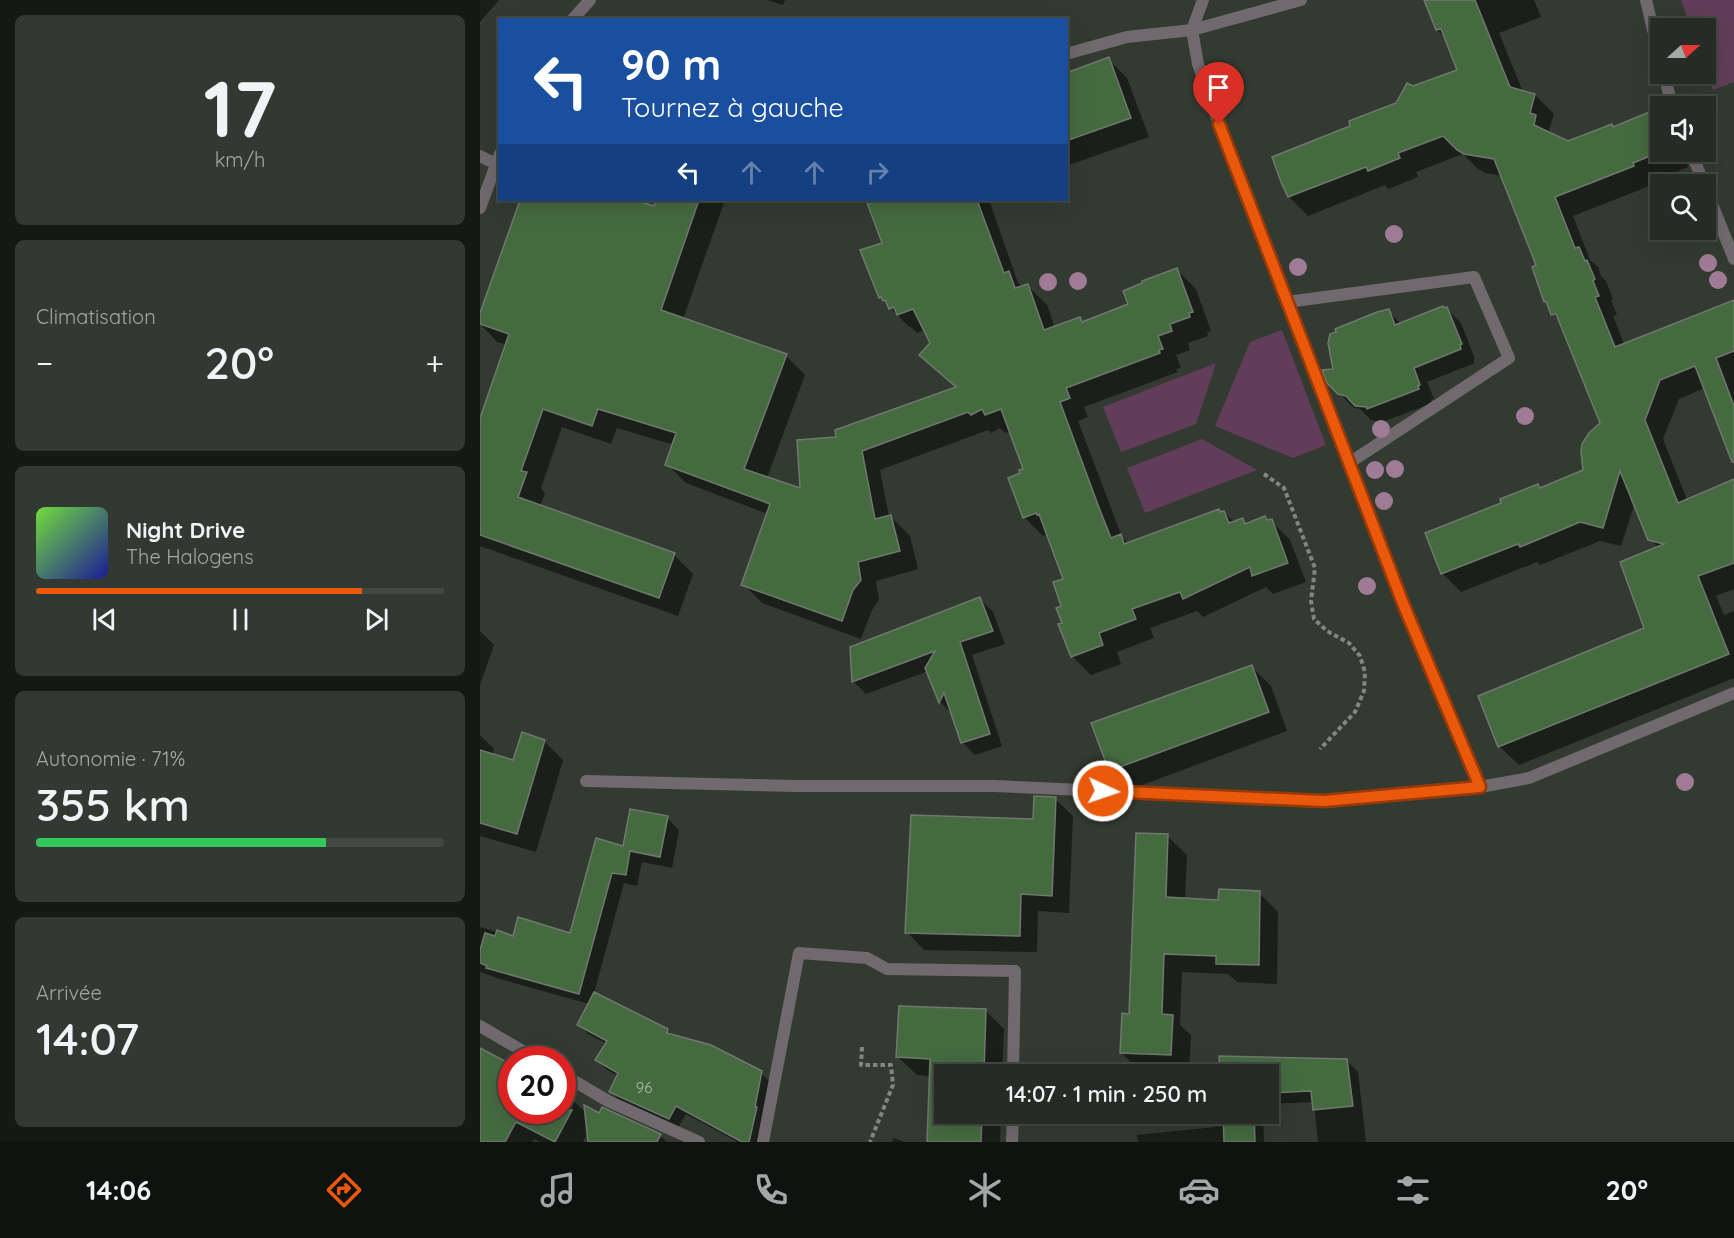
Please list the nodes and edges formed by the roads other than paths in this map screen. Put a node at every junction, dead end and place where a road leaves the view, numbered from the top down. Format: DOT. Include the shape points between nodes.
graph roads {
  1 [pos="590,0"];
  2 [pos="1203,0"];
  3 [pos="1301,0"];
  4 [pos="1646,0"];
  5 [pos="574,18"];
  6 [pos="1650,18"];
  7 [pos="1192,30"];
  8 [pos="1068,53"];
  9 [pos="480,156"];
  10 [pos="497,159"];
  11 [pos="480,208"];
  12 [pos="1716,214"];
  13 [pos="1734,259"];
  14 [pos="1287,302"];
  15 [pos="1349,463"];
  16 [pos="1734,693"];
  17 [pos="586,781"];
  18 [pos="1480,787"];
  19 [pos="480,1026"];
  20 [pos="514,1046"];
  21 [pos="1013,1064"];
  22 [pos="576,1082"];
  23 [pos="1013,1124"];
  24 [pos="699,1142"];
  25 [pos="763,1142"];
  26 [pos="1012,1142"];
  1 -- 5 [label="street"];
  2 -- 7 [label="street"];
  3 -- 7 [label="street"];
  4 -- 6 [label="street"];
  7 -- 8 [label="street" via="1127,37"];
  7 -- 14 [label="street" via="1198,64"];
  9 -- 10 [label="street"];
  10 -- 11 [label="street"];
  12 -- 13 [label="street"];
  14 -- 15 [label="street"];
  14 -- 15 [label="street" via="1474,277 1509,358"];
  15 -- 18 [label="street"];
  16 -- 18 [label="street" via="1529,778"];
  17 -- 18 [label="street" via="994,786 1324,801"];
  19 -- 20 [label="street"];
  21 -- 25 [label="street" via="1015,971 887,969 867,958 799,953"];
  22 -- 24 [label="street"];
  23 -- 26 [label="street"];
}
